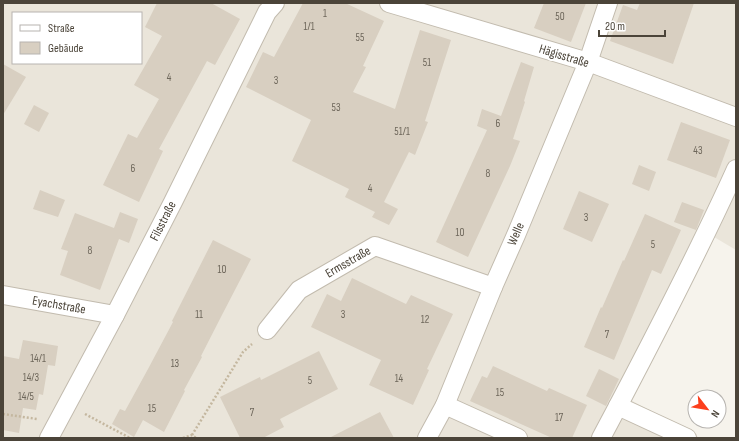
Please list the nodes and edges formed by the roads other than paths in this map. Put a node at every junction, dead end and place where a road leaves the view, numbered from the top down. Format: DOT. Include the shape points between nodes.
graph roads {
  1 [pos="275,3"];
  2 [pos="388,3"];
  3 [pos="608,3"];
  4 [pos="588,62"];
  5 [pos="736,117"];
  6 [pos="736,169"];
  7 [pos="493,287"];
  8 [pos="3,295"];
  9 [pos="115,315"];
  10 [pos="267,330"];
  11 [pos="445,405"];
  12 [pos="618,406"];
  13 [pos="53,430"];
  14 [pos="427,438"];
  15 [pos="518,438"];
  16 [pos="601,438"];
  17 [pos="687,438"];
  1 -- 9 [label="street, Filsstraße" via="267,12"];
  2 -- 4 [label="street, Hägisstraße"];
  3 -- 4 [label="street, Welle"];
  4 -- 5 [label="street, Hägisstraße"];
  4 -- 7 [label="street, Welle"];
  6 -- 12 [label="street" via="677,292"];
  7 -- 10 [label="street, Ermsstraße" via="375,246 299,290"];
  7 -- 11 [label="street, Welle"];
  8 -- 9 [label="street, Eyachstraße"];
  9 -- 13 [label="street, Filsstraße"];
  11 -- 14 [label="street, Welle"];
  11 -- 15 [label="street"];
  12 -- 16 [label="street"];
  12 -- 17 [label="street"];
}
